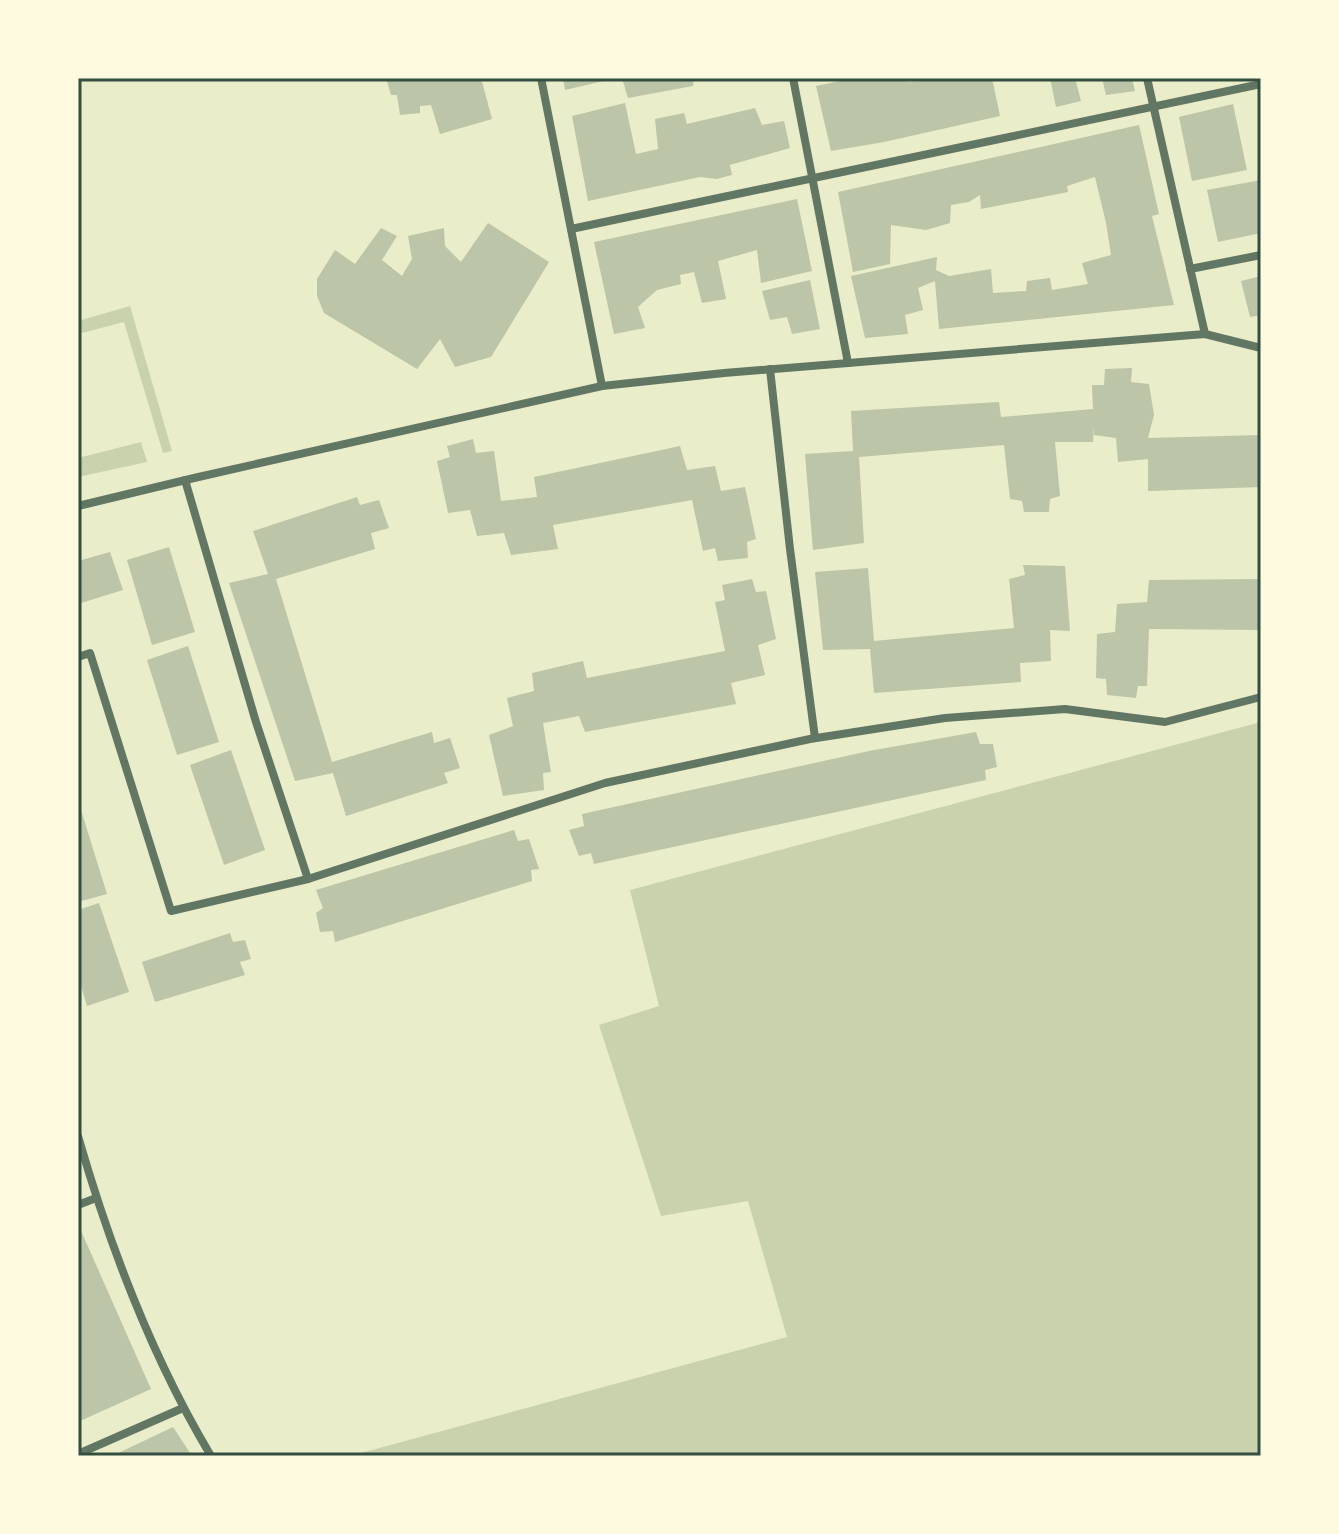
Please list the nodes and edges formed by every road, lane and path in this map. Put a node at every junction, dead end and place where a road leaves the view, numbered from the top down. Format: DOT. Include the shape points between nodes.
graph roads {
  1 [pos="541,78"];
  2 [pos="793,78"];
  3 [pos="1147,78"];
  4 [pos="1261,84"];
  5 [pos="1152,106"];
  6 [pos="812,178"];
  7 [pos="571,229"];
  8 [pos="1261,255"];
  9 [pos="1190,269"];
  10 [pos="1205,334"];
  11 [pos="1261,348"];
  12 [pos="848,363"];
  13 [pos="770,369"];
  14 [pos="602,386"];
  15 [pos="185,480"];
  16 [pos="78,506"];
  17 [pos="78,657"];
  18 [pos="1261,697"];
  19 [pos="815,738"];
  20 [pos="308,879"];
  21 [pos="78,1136"];
  22 [pos="96,1198"];
  23 [pos="78,1205"];
  24 [pos="183,1408"];
  25 [pos="78,1454"];
  26 [pos="211,1456"];
  1 -- 7 [label="street"];
  2 -- 6 [label="street"];
  3 -- 5 [label="street"];
  4 -- 5 [label="street"];
  5 -- 6 [label="street"];
  5 -- 9 [label="street"];
  6 -- 7 [label="street"];
  6 -- 12 [label="street"];
  7 -- 14 [label="street"];
  8 -- 9 [label="street"];
  9 -- 10 [label="street"];
  10 -- 11 [label="street"];
  10 -- 12 [label="street"];
  12 -- 13 [label="street"];
  13 -- 14 [label="street"];
  13 -- 19 [label="street"];
  14 -- 15 [label="street"];
  15 -- 16 [label="street"];
  15 -- 20 [label="street"];
  17 -- 20 [label="street" via="90,653 171,911"];
  18 -- 19 [label="street" via="1165,722 1065,709 945,718"];
  19 -- 20 [label="street" via="605,783"];
  21 -- 22 [label="street"];
  22 -- 23 [label="street"];
  22 -- 24 [label="street"];
  24 -- 25 [label="street"];
  24 -- 26 [label="street"];
}
